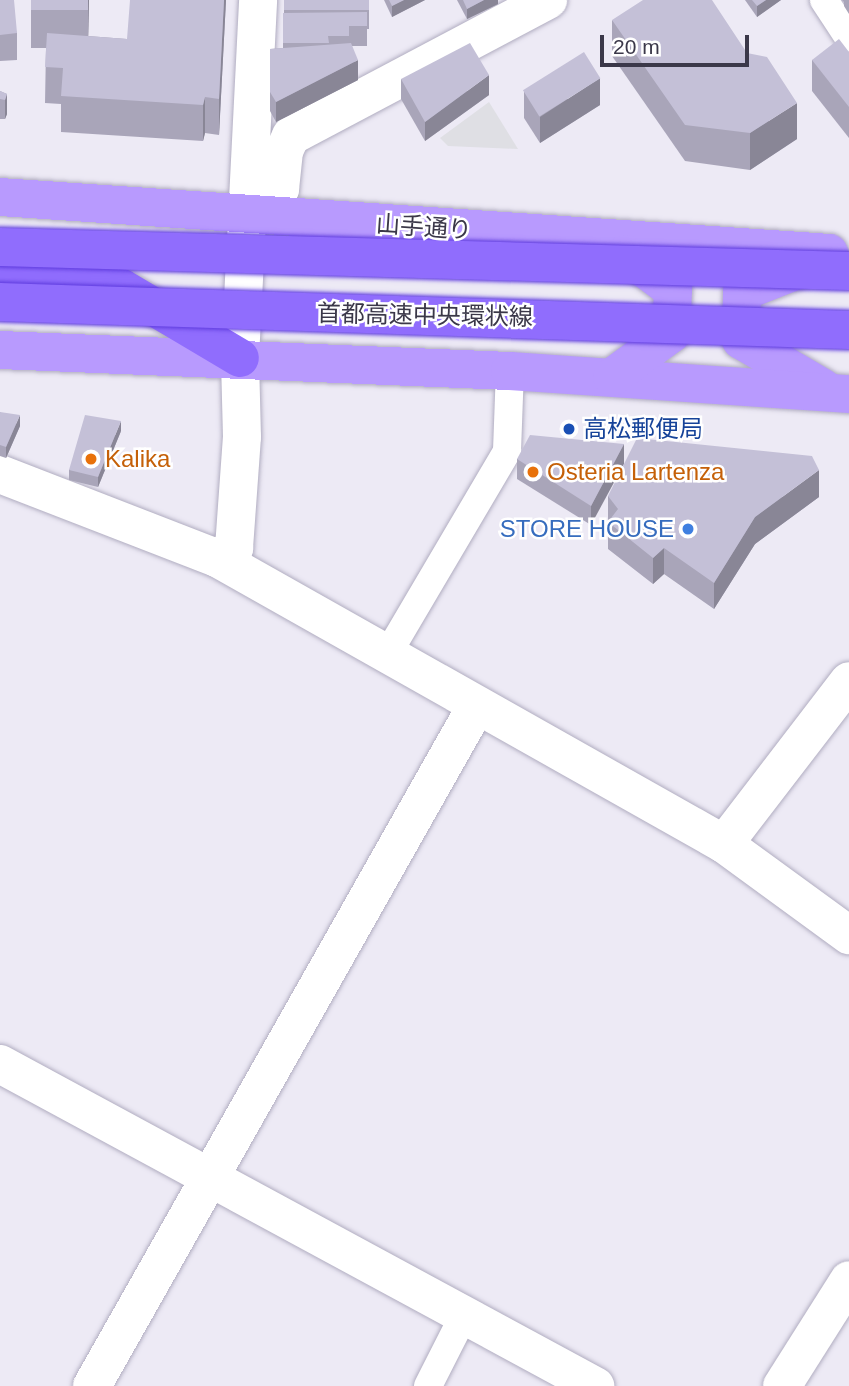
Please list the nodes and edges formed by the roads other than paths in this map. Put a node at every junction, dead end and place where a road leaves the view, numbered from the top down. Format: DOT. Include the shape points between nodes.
graph roads {
  1 [pos="258,0"];
  2 [pos="548,0"];
  3 [pos="824,0"];
  4 [pos="849,38"];
  5 [pos="0,197"];
  6 [pos="248,215"];
  7 [pos="607,240"];
  8 [pos="0,247"];
  9 [pos="846,259"];
  10 [pos="0,280"];
  11 [pos="0,302"];
  12 [pos="849,330"];
  13 [pos="0,349"];
  14 [pos="240,358"];
  15 [pos="510,371"];
  16 [pos="612,377"];
  17 [pos="840,393"];
  18 [pos="2,480"];
  19 [pos="217,558"];
  20 [pos="387,655"];
  21 [pos="849,681"];
  22 [pos="477,705"];
  23 [pos="724,844"];
  24 [pos="849,935"];
  25 [pos="0,1065"];
  26 [pos="207,1178"];
  27 [pos="849,1280"];
  28 [pos="464,1315"];
  29 [pos="92,1386"];
  30 [pos="428,1386"];
  31 [pos="594,1386"];
  32 [pos="782,1386"];
  1 -- 6 [label="street"];
  2 -- 6 [label="street" via="291,136 284,151 280,189 267,205"];
  3 -- 4 [label="lane"];
  5 -- 6 [label="main road, 山手通り"];
  6 -- 7 [label="main road, 山手通り"];
  6 -- 14 [label="street"];
  7 -- 9 [label="main road, 山手通り"];
  7 -- 16 [label="main road" via="673,290 671,334"];
  8 -- 9 [label="highway, bridge"];
  9 -- 17 [label="main road" via="742,292 741,340"];
  10 -- 14 [label="highway" via="122,288"];
  11 -- 12 [label="highway, 首都高速中央環状線, bridge" via="775,324"];
  13 -- 14 [label="main road"];
  14 -- 15 [label="main road"];
  14 -- 19 [label="street" via="241,446 234,548"];
  15 -- 16 [label="main road"];
  15 -- 20 [label="lane" via="507,451"];
  16 -- 17 [label="main road"];
  18 -- 19 [label="street"];
  19 -- 20 [label="street"];
  20 -- 22 [label="street"];
  21 -- 23 [label="street"];
  22 -- 23 [label="street"];
  22 -- 26 [label="street"];
  23 -- 24 [label="street"];
  25 -- 26 [label="street"];
  26 -- 28 [label="street"];
  26 -- 29 [label="street"];
  27 -- 32 [label="street"];
  28 -- 30 [label="lane"];
  28 -- 31 [label="street"];
}
